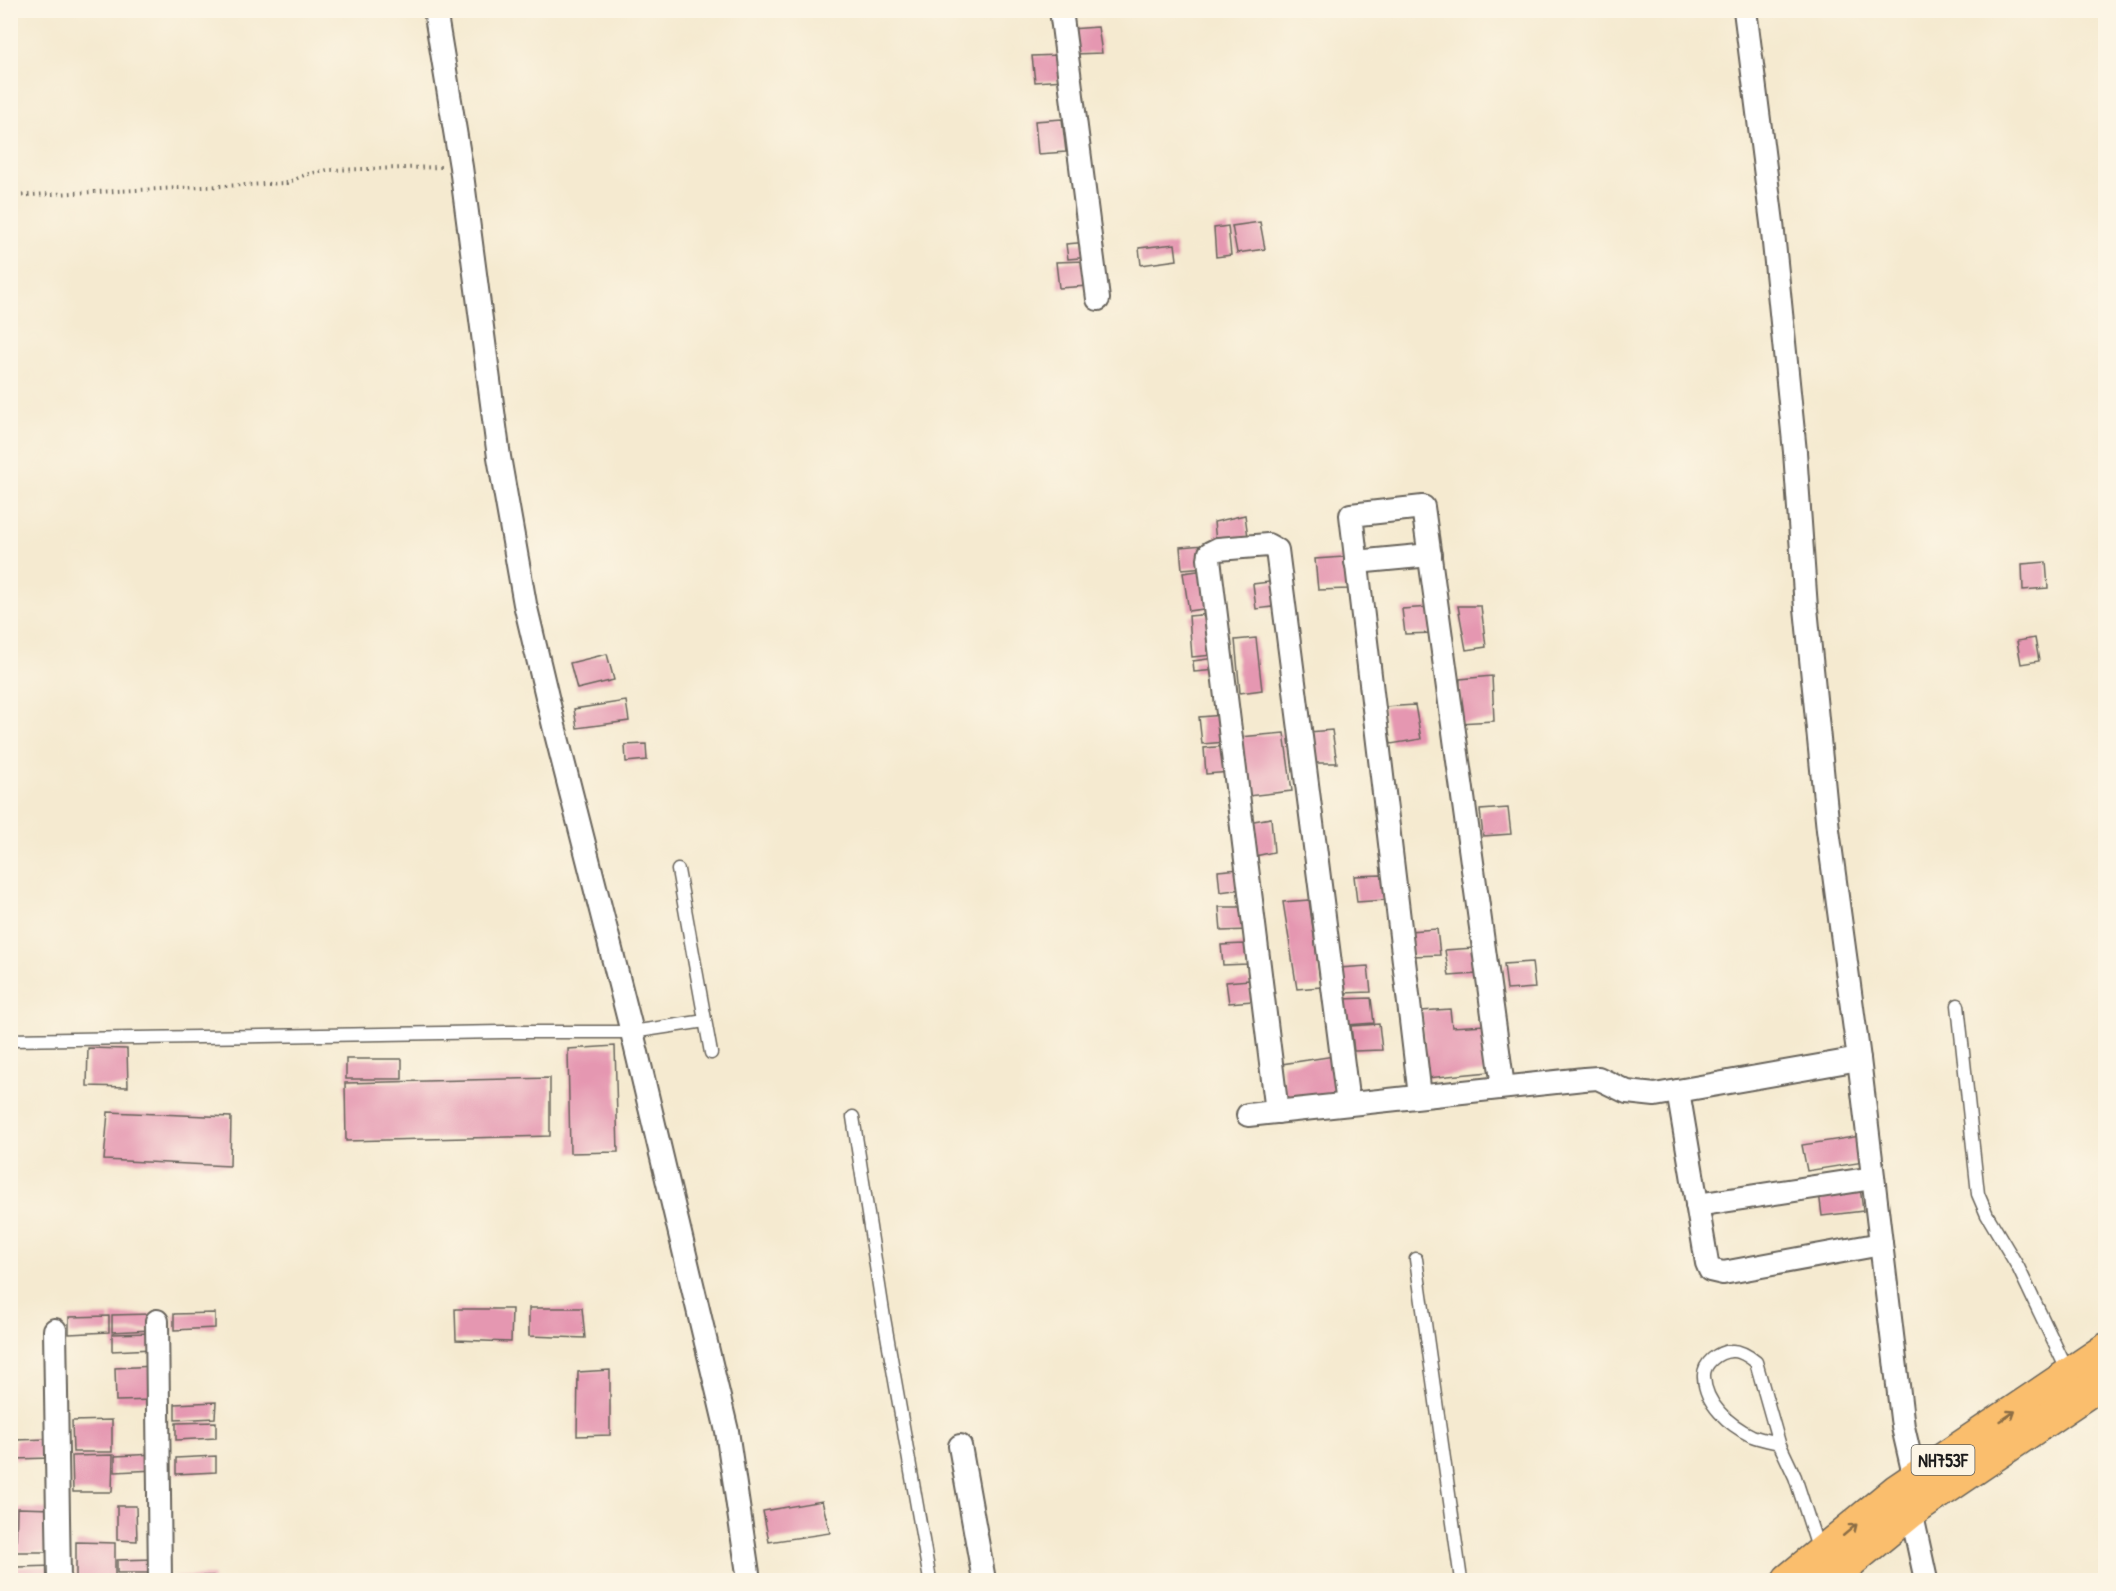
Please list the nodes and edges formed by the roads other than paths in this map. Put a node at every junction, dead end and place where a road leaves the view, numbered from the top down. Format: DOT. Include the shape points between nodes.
graph roads {
  1 [pos="435,10"];
  2 [pos="1061,10"];
  3 [pos="1745,10"];
  4 [pos="1098,299"];
  5 [pos="1430,555"];
  6 [pos="1356,562"];
  7 [pos="678,870"];
  8 [pos="1959,1005"];
  9 [pos="705,1021"];
  10 [pos="632,1032"];
  11 [pos="10,1040"];
  12 [pos="711,1053"];
  13 [pos="1859,1059"];
  14 [pos="1503,1087"];
  15 [pos="1678,1091"];
  16 [pos="1420,1096"];
  17 [pos="1348,1104"];
  18 [pos="1276,1112"];
  19 [pos="1248,1115"];
  20 [pos="853,1117"];
  21 [pos="1873,1178"];
  22 [pos="1697,1205"];
  23 [pos="1881,1244"];
  24 [pos="1416,1259"];
  25 [pos="157,1321"];
  26 [pos="55,1330"];
  27 [pos="2106,1350"];
  28 [pos="2069,1374"];
  29 [pos="2106,1379"];
  30 [pos="1779,1443"];
  31 [pos="960,1446"];
  32 [pos="1918,1496"];
  33 [pos="1831,1572"];
  34 [pos="59,1581"];
  35 [pos="160,1581"];
  36 [pos="749,1581"];
  37 [pos="930,1581"];
  38 [pos="984,1581"];
  39 [pos="1461,1581"];
  40 [pos="1789,1581"];
  41 [pos="1926,1581"];
  1 -- 10 [label="street" via="461,167 499,457 525,604"];
  2 -- 4 [label="street"];
  3 -- 13 [label="street" via="1773,234 1828,830"];
  5 -- 6 [label="street"];
  5 -- 6 [label="street" via="1423,507 1351,515"];
  5 -- 14 [label="street"];
  6 -- 16 [label="street"];
  7 -- 9 [label="lane"];
  8 -- 28 [label="lane" via="1978,1194"];
  9 -- 10 [label="lane"];
  9 -- 12 [label="lane"];
  10 -- 11 [label="lane"];
  10 -- 36 [label="street" via="727,1431"];
  13 -- 15 [label="street"];
  13 -- 21 [label="street"];
  14 -- 15 [label="street" via="1598,1078 1640,1095"];
  14 -- 16 [label="street"];
  15 -- 22 [label="street"];
  16 -- 17 [label="street"];
  17 -- 18 [label="street"];
  17 -- 18 [label="street" via="1278,555 1268,545 1218,549 1210,553 1209,559"];
  18 -- 19 [label="street"];
  20 -- 37 [label="lane"];
  21 -- 22 [label="street"];
  21 -- 23 [label="street"];
  22 -- 23 [label="street" via="1707,1263 1716,1272"];
  23 -- 32 [label="street" via="1904,1428"];
  24 -- 39 [label="lane"];
  25 -- 35 [label="street"];
  26 -- 34 [label="street"];
  27 -- 28 [label="highway, NH753F"];
  32 -- 28 [label="highway, NH753F, one-way"];
  29 -- 32 [label="highway, NH753F"];
  30 -- 30 [label="lane" via="1756,1362 1732,1350 1715,1357 1703,1376 1715,1407 1752,1436"];
  30 -- 33 [label="lane"];
  31 -- 38 [label="street"];
  32 -- 33 [label="highway, NH753F" via="1897,1491"];
  32 -- 41 [label="street"];
  33 -- 40 [label="highway, NH753F"];
}
